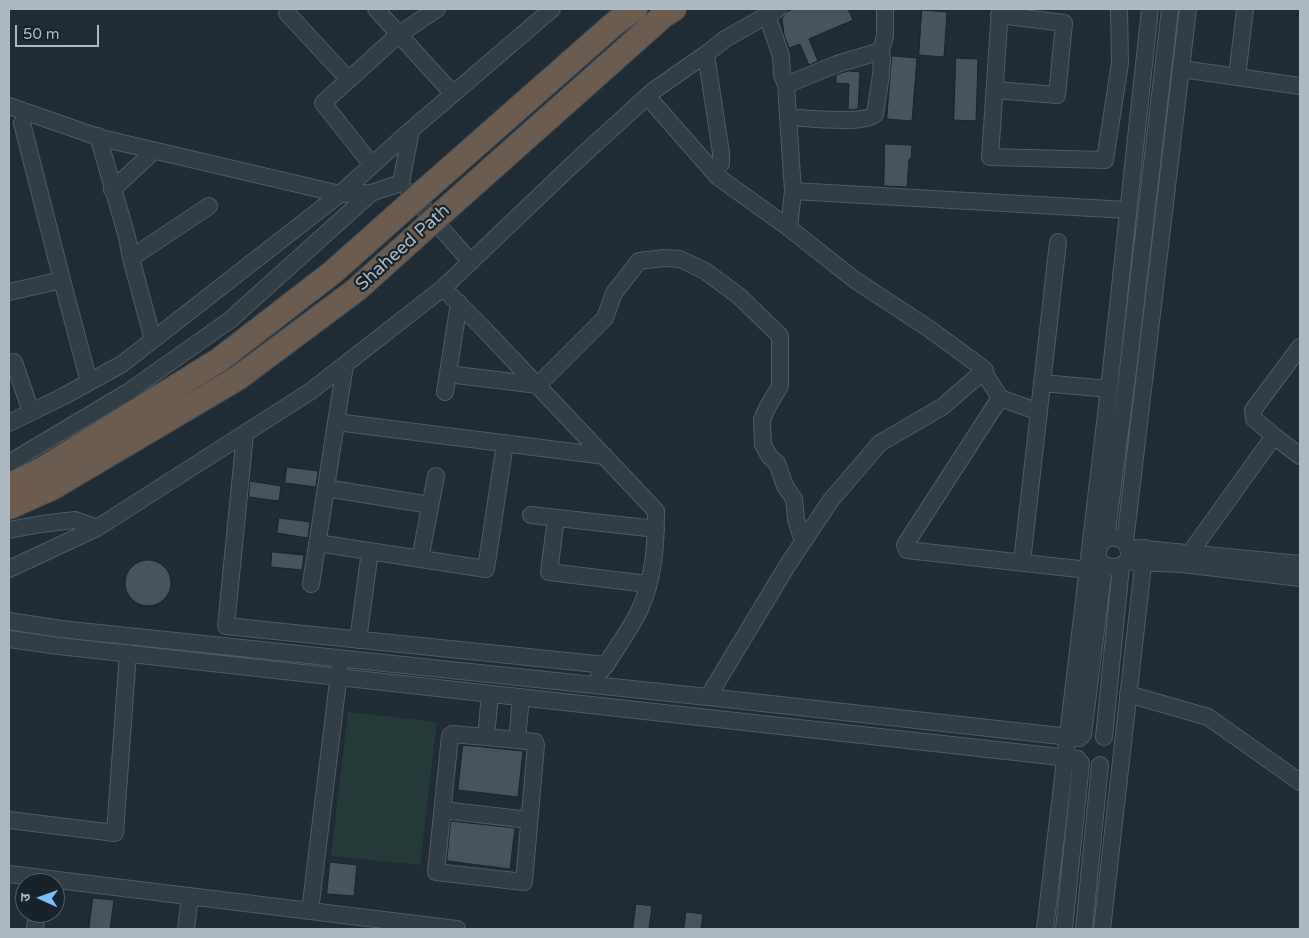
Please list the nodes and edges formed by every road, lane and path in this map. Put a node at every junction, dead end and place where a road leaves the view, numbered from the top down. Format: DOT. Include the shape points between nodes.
graph roads {
  1 [pos="376,9"];
  2 [pos="437,9"];
  3 [pos="552,9"];
  4 [pos="635,9"];
  5 [pos="674,9"];
  6 [pos="886,9"];
  7 [pos="1118,9"];
  8 [pos="1150,9"];
  9 [pos="1170,9"];
  10 [pos="1188,9"];
  11 [pos="1245,9"];
  12 [pos="287,10"];
  13 [pos="773,12"];
  14 [pos="1000,12"];
  15 [pos="398,35"];
  16 [pos="880,50"];
  17 [pos="706,54"];
  18 [pos="1182,69"];
  19 [pos="1237,77"];
  20 [pos="349,80"];
  21 [pos="786,85"];
  22 [pos="1300,86"];
  23 [pos="995,90"];
  24 [pos="453,94"];
  25 [pos="647,96"];
  26 [pos="9,106"];
  27 [pos="39,117"];
  28 [pos="788,118"];
  29 [pos="15,125"];
  30 [pos="411,130"];
  31 [pos="98,136"];
  32 [pos="154,151"];
  33 [pos="721,164"];
  34 [pos="372,165"];
  35 [pos="401,183"];
  36 [pos="112,190"];
  37 [pos="793,191"];
  38 [pos="371,193"];
  39 [pos="340,194"];
  40 [pos="209,206"];
  41 [pos="1127,210"];
  42 [pos="309,218"];
  43 [pos="789,228"];
  44 [pos="323,237"];
  45 [pos="1058,242"];
  46 [pos="131,258"];
  47 [pos="471,262"];
  48 [pos="62,280"];
  49 [pos="443,288"];
  50 [pos="9,292"];
  51 [pos="459,304"];
  52 [pos="153,340"];
  53 [pos="1300,348"];
  54 [pos="9,363"];
  55 [pos="345,365"];
  56 [pos="985,370"];
  57 [pos="448,374"];
  58 [pos="89,382"];
  59 [pos="1042,383"];
  60 [pos="538,385"];
  61 [pos="1109,389"];
  62 [pos="445,392"];
  63 [pos="1000,398"];
  64 [pos="31,412"];
  65 [pos="1039,412"];
  66 [pos="336,422"];
  67 [pos="9,423"];
  68 [pos="245,434"];
  69 [pos="1274,436"];
  70 [pos="505,444"];
  71 [pos="103,445"];
  72 [pos="605,456"];
  73 [pos="1300,456"];
  74 [pos="9,464"];
  75 [pos="436,476"];
  76 [pos="9,486"];
  77 [pos="326,488"];
  78 [pos="430,505"];
  79 [pos="9,507"];
  80 [pos="531,515"];
  81 [pos="556,518"];
  82 [pos="97,528"];
  83 [pos="656,529"];
  84 [pos="9,530"];
  85 [pos="1106,539"];
  86 [pos="803,542"];
  87 [pos="317,543"];
  88 [pos="370,551"];
  89 [pos="1125,554"];
  90 [pos="1144,555"];
  91 [pos="1186,558"];
  92 [pos="420,559"];
  93 [pos="1022,562"];
  94 [pos="1300,564"];
  95 [pos="1104,565"];
  96 [pos="9,569"];
  97 [pos="1088,570"];
  98 [pos="1300,578"];
  99 [pos="311,584"];
  100 [pos="648,584"];
  101 [pos="9,622"];
  102 [pos="226,626"];
  103 [pos="9,638"];
  104 [pos="358,640"];
  105 [pos="224,646"];
  106 [pos="128,653"];
  107 [pos="341,658"];
  108 [pos="223,663"];
  109 [pos="606,665"];
  110 [pos="339,676"];
  111 [pos="588,684"];
  112 [pos="671,693"];
  113 [pos="490,694"];
  114 [pos="1128,694"];
  115 [pos="521,697"];
  116 [pos="708,697"];
  117 [pos="569,703"];
  118 [pos="668,714"];
  119 [pos="486,737"];
  120 [pos="1077,737"];
  121 [pos="1104,737"];
  122 [pos="517,740"];
  123 [pos="1075,760"];
  124 [pos="1100,765"];
  125 [pos="1300,782"];
  126 [pos="443,810"];
  127 [pos="9,820"];
  128 [pos="529,820"];
  129 [pos="65,882"];
  130 [pos="190,896"];
  131 [pos="310,911"];
  132 [pos="186,929"];
  133 [pos="457,929"];
  134 [pos="1045,929"];
  135 [pos="1064,929"];
  136 [pos="1084,929"];
  137 [pos="1102,929"];
  1 -- 15 [label="street"];
  2 -- 15 [label="street"];
  3 -- 24 [label="street"];
  4 -- 71 [label="highway, Shaheed Path, bridge" via="615,23 333,272"];
  5 -- 71 [label="highway, Shaheed Path, bridge" via="356,290 238,378"];
  6 -- 16 [label="street" via="886,36"];
  7 -- 23 [label="street" via="1120,63 1105,160 990,157"];
  8 -- 41 [label="street"];
  9 -- 85 [label="street"];
  10 -- 18 [label="street"];
  11 -- 19 [label="street"];
  12 -- 20 [label="street"];
  13 -- 17 [label="street" via="725,39"];
  13 -- 21 [label="street"];
  14 -- 23 [label="street"];
  14 -- 23 [label="street" via="1064,23 1056,95"];
  15 -- 20 [label="street"];
  15 -- 24 [label="street"];
  16 -- 21 [label="street"];
  16 -- 28 [label="street" via="878,99 875,114 871,117 860,120"];
  17 -- 25 [label="street"];
  17 -- 33 [label="street"];
  18 -- 19 [label="street"];
  18 -- 89 [label="street"];
  19 -- 22 [label="street"];
  20 -- 34 [label="street" via="323,103"];
  21 -- 28 [label="street"];
  24 -- 30 [label="street"];
  25 -- 43 [label="street" via="718,177"];
  25 -- 47 [label="street"];
  26 -- 27 [label="street"];
  27 -- 29 [label="street"];
  27 -- 31 [label="street"];
  28 -- 37 [label="street"];
  29 -- 48 [label="street"];
  30 -- 34 [label="street"];
  30 -- 35 [label="street"];
  31 -- 32 [label="street"];
  31 -- 36 [label="street"];
  32 -- 36 [label="street"];
  32 -- 39 [label="street"];
  34 -- 39 [label="street"];
  35 -- 38 [label="street"];
  35 -- 47 [label="street"];
  36 -- 46 [label="street"];
  37 -- 41 [label="street"];
  37 -- 43 [label="street"];
  38 -- 39 [label="street"];
  38 -- 44 [label="street"];
  39 -- 42 [label="street"];
  40 -- 46 [label="street"];
  41 -- 61 [label="street"];
  42 -- 44 [label="street"];
  42 -- 52 [label="street"];
  43 -- 56 [label="street" via="855,280"];
  44 -- 74 [label="street" via="222,325 128,392"];
  45 -- 59 [label="street"];
  46 -- 52 [label="street"];
  47 -- 49 [label="street"];
  48 -- 50 [label="street"];
  48 -- 58 [label="street"];
  49 -- 51 [label="street"];
  49 -- 55 [label="street"];
  51 -- 57 [label="street"];
  51 -- 60 [label="street"];
  52 -- 58 [label="street" via="122,364"];
  53 -- 69 [label="street" via="1253,410 1254,419"];
  54 -- 64 [label="street" via="14,362"];
  55 -- 66 [label="street"];
  55 -- 68 [label="street"];
  56 -- 63 [label="street"];
  56 -- 86 [label="street" via="942,407 880,444 831,500"];
  57 -- 60 [label="street"];
  57 -- 62 [label="street"];
  58 -- 64 [label="street"];
  59 -- 61 [label="street"];
  59 -- 65 [label="street"];
  60 -- 72 [label="street"];
  60 -- 86 [label="street" via="605,318 614,293 639,261 680,259 705,271 739,296 780,336 780,386 762,420 763,445 777,463 794,500"];
  61 -- 97 [label="street"];
  63 -- 65 [label="street"];
  63 -- 93 [label="street" via="905,544 908,550"];
  64 -- 67 [label="street"];
  65 -- 93 [label="street"];
  66 -- 70 [label="street"];
  66 -- 77 [label="street"];
  68 -- 82 [label="street"];
  68 -- 102 [label="street"];
  69 -- 73 [label="street"];
  69 -- 91 [label="street"];
  70 -- 72 [label="street"];
  70 -- 92 [label="street" via="486,568"];
  71 -- 76 [label="highway"];
  71 -- 79 [label="highway" via="52,488"];
  72 -- 83 [label="street" via="656,511"];
  75 -- 78 [label="street"];
  77 -- 78 [label="street"];
  77 -- 87 [label="street"];
  78 -- 92 [label="street"];
  80 -- 81 [label="street"];
  81 -- 83 [label="street"];
  81 -- 100 [label="street" via="549,572"];
  82 -- 84 [label="street" via="75,520"];
  82 -- 96 [label="street"];
  83 -- 100 [label="street" via="656,548"];
  85 -- 89 [label="street" via="1116,537"];
  85 -- 95 [label="street" via="1098,552"];
  86 -- 116 [label="street"];
  87 -- 88 [label="street"];
  87 -- 99 [label="street"];
  88 -- 92 [label="street"];
  88 -- 104 [label="street"];
  89 -- 90 [label="street"];
  89 -- 95 [label="street" via="1110,568"];
  89 -- 121 [label="street"];
  90 -- 91 [label="street"];
  90 -- 114 [label="street"];
  91 -- 94 [label="street"];
  91 -- 98 [label="street"];
  93 -- 97 [label="street"];
  95 -- 120 [label="street"];
  97 -- 120 [label="street"];
  100 -- 109 [label="street" via="640,609"];
  101 -- 105 [label="street"];
  102 -- 104 [label="street"];
  102 -- 105 [label="street"];
  103 -- 106 [label="street"];
  104 -- 109 [label="street"];
  105 -- 107 [label="street"];
  105 -- 108 [label="street"];
  106 -- 108 [label="street"];
  106 -- 127 [label="street" via="115,833"];
  107 -- 110 [label="street"];
  107 -- 111 [label="street"];
  108 -- 110 [label="street"];
  109 -- 111 [label="street"];
  110 -- 113 [label="street"];
  110 -- 131 [label="street"];
  111 -- 112 [label="street"];
  111 -- 117 [label="street"];
  112 -- 116 [label="street"];
  112 -- 118 [label="street"];
  113 -- 115 [label="street"];
  113 -- 119 [label="street"];
  114 -- 125 [label="street" via="1208,717"];
  114 -- 137 [label="street"];
  115 -- 117 [label="street"];
  115 -- 122 [label="street"];
  116 -- 120 [label="street"];
  117 -- 118 [label="street"];
  118 -- 123 [label="street"];
  119 -- 122 [label="street"];
  119 -- 126 [label="street" via="450,736"];
  120 -- 121 [label="street" via="1094,732"];
  120 -- 123 [label="street"];
  121 -- 124 [label="street" via="1109,753"];
  122 -- 128 [label="street" via="536,745"];
  123 -- 124 [label="street" via="1092,767"];
  123 -- 134 [label="street"];
  123 -- 135 [label="street"];
  124 -- 136 [label="street"];
  126 -- 128 [label="street"];
  126 -- 128 [label="street" via="436,872 523,883"];
  129 -- 130 [label="street"];
  130 -- 131 [label="street"];
  130 -- 132 [label="street"];
  131 -- 133 [label="street"];
}
